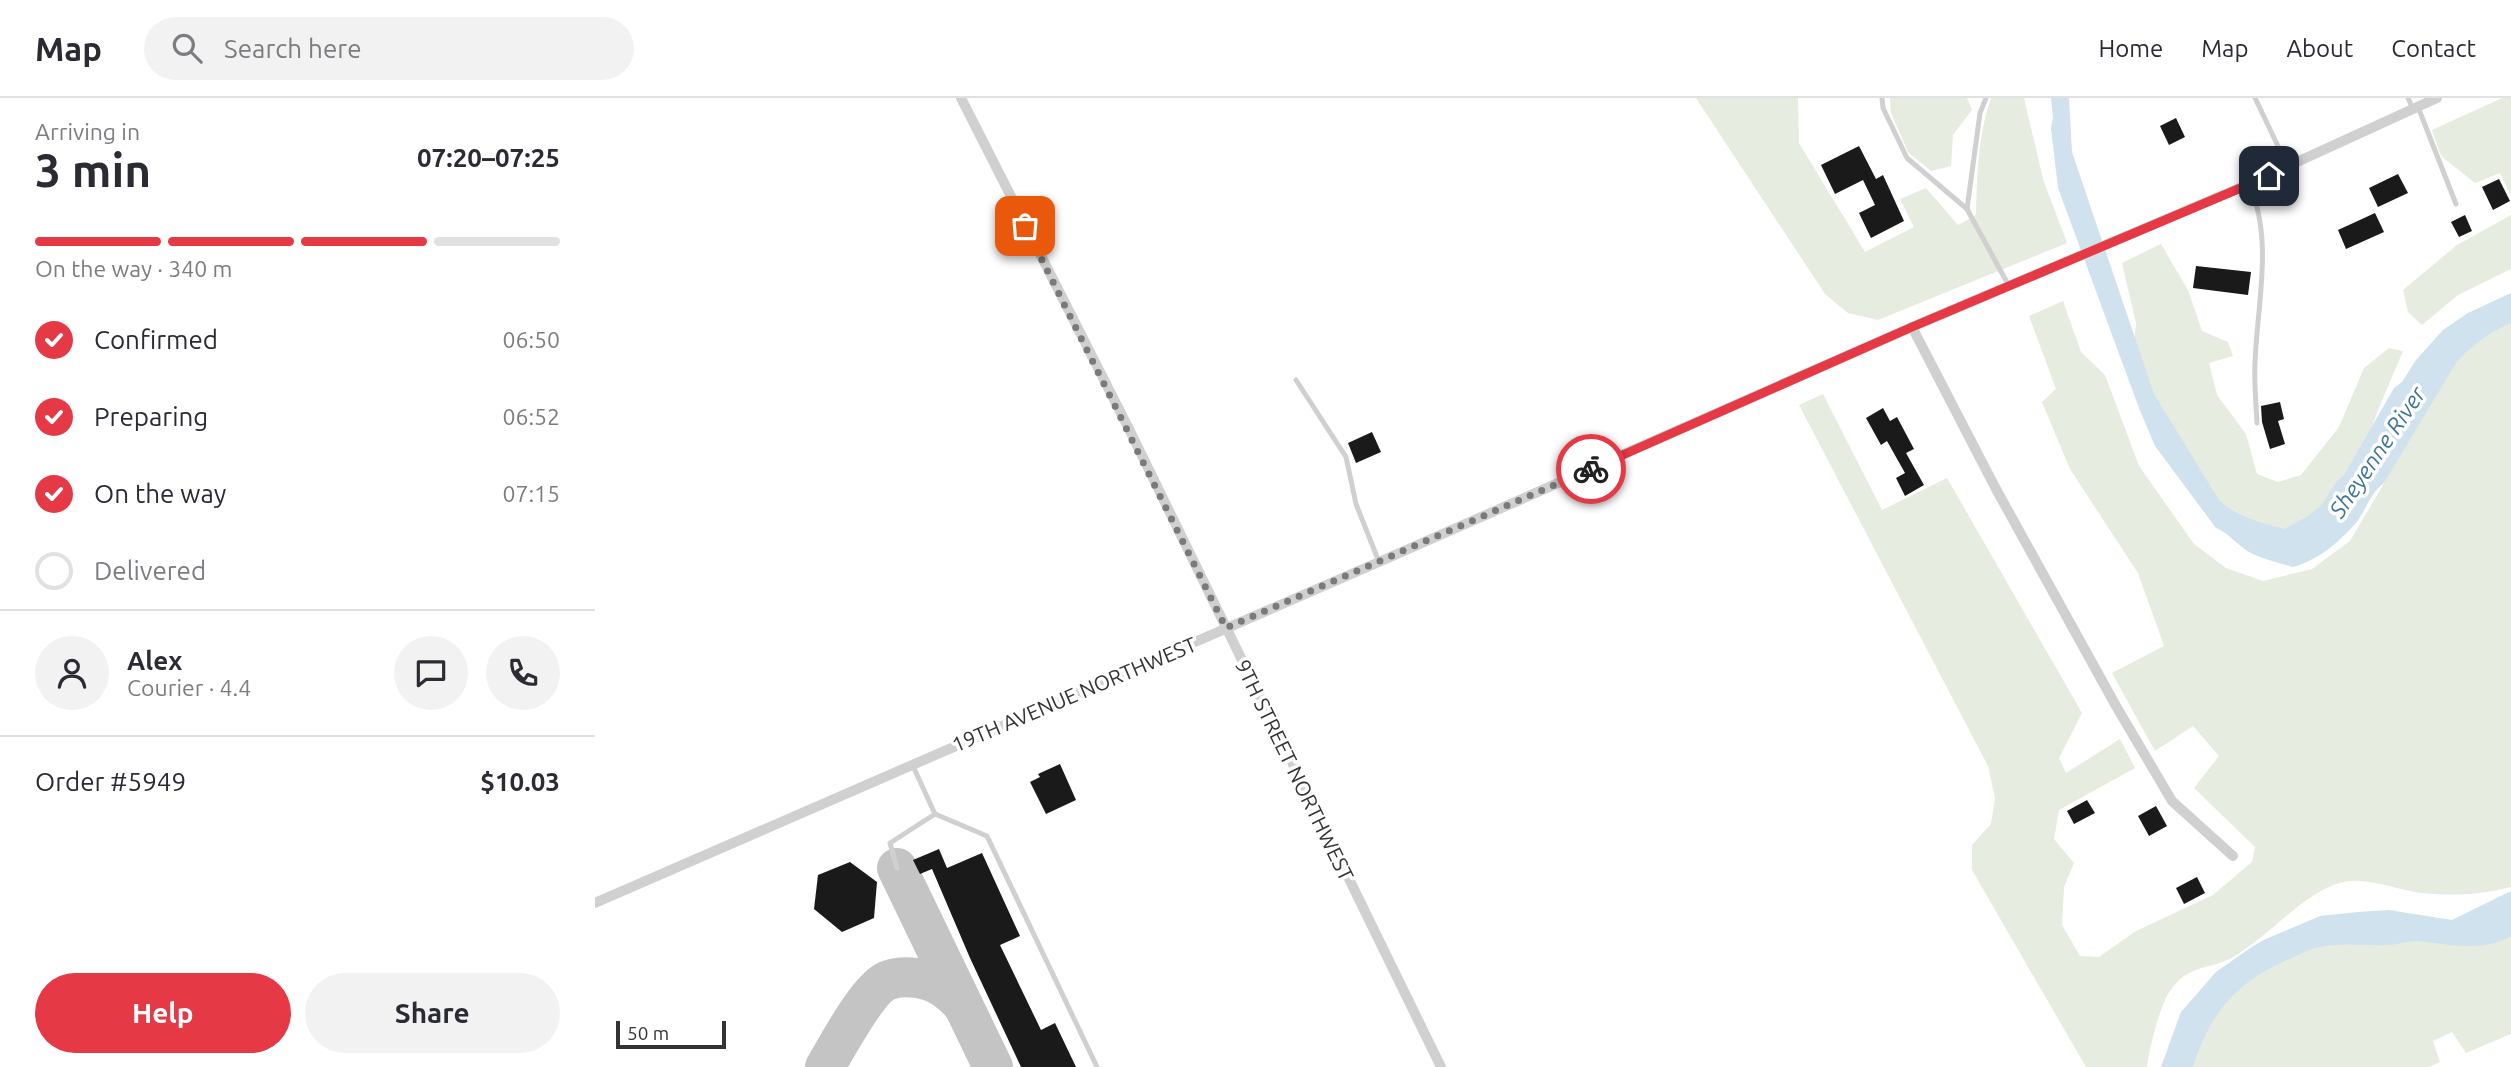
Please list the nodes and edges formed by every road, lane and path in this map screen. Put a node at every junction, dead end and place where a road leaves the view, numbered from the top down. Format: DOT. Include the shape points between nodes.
graph roads {
  1 [pos="961,98"];
  2 [pos="1882,98"];
  3 [pos="1986,98"];
  4 [pos="2255,98"];
  5 [pos="2408,98"];
  6 [pos="2437,98"];
  7 [pos="2416,108"];
  8 [pos="2288,167"];
  9 [pos="2249,184"];
  10 [pos="2456,204"];
  11 [pos="1967,209"];
  12 [pos="2009,286"];
  13 [pos="1912,327"];
  14 [pos="1296,380"];
  15 [pos="2257,423"];
  16 [pos="1379,562"];
  17 [pos="1226,628"];
  18 [pos="912,764"];
  19 [pos="935,814"];
  20 [pos="2233,856"];
  21 [pos="897,868"];
  22 [pos="595,903"];
  23 [pos="1097,1067"];
  24 [pos="1441,1067"];
  1 -- 17 [label="street, 9TH STREET NORTHWEST"];
  2 -- 11 [label="lane" via="1907,158"];
  3 -- 11 [label="lane"];
  4 -- 8 [label="lane"];
  5 -- 7 [label="lane"];
  6 -- 7 [label="street, 19TH AVENUE NORTHWEST"];
  7 -- 8 [label="street, 19TH AVENUE NORTHWEST"];
  7 -- 10 [label="lane"];
  8 -- 9 [label="street, 19TH AVENUE NORTHWEST"];
  9 -- 12 [label="street, 19TH AVENUE NORTHWEST"];
  9 -- 15 [label="lane" via="2258,204 2263,262 2255,364"];
  11 -- 12 [label="lane"];
  12 -- 13 [label="street, 19TH AVENUE NORTHWEST"];
  13 -- 16 [label="street, 19TH AVENUE NORTHWEST"];
  13 -- 20 [label="street" via="1996,489 2172,801"];
  14 -- 16 [label="lane" via="1346,457 1356,504"];
  16 -- 17 [label="street, 19TH AVENUE NORTHWEST"];
  17 -- 18 [label="street, 19TH AVENUE NORTHWEST"];
  17 -- 24 [label="street, 9TH STREET NORTHWEST"];
  18 -- 19 [label="lane"];
  18 -- 22 [label="street, 19TH AVENUE NORTHWEST"];
  19 -- 21 [label="lane" via="890,843"];
  19 -- 23 [label="lane" via="988,836"];
}
